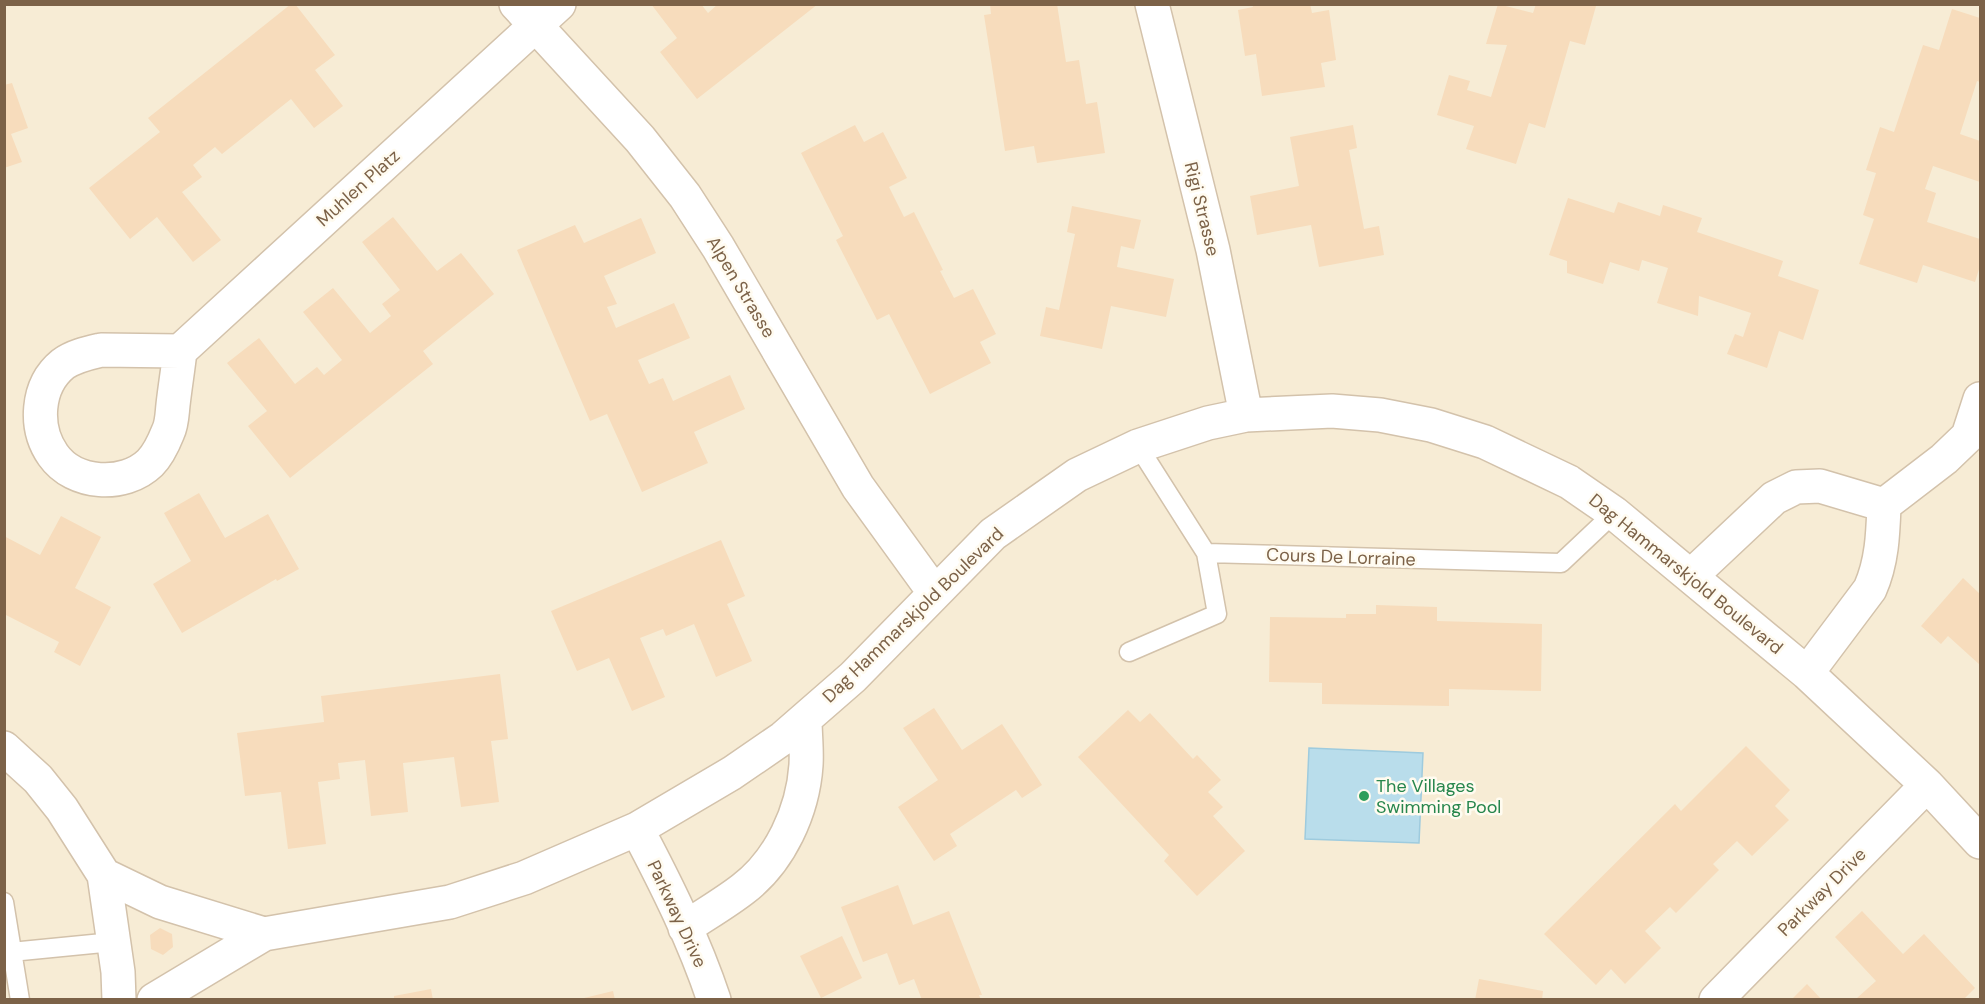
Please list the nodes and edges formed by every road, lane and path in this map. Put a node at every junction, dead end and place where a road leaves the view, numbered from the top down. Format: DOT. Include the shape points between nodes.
graph roads {
  1 [pos="559,4"];
  2 [pos="1152,4"];
  3 [pos="526,15"];
  4 [pos="180,351"];
  5 [pos="1980,399"];
  6 [pos="1246,415"];
  7 [pos="1974,442"];
  8 [pos="1138,446"];
  9 [pos="1884,504"];
  10 [pos="1614,513"];
  11 [pos="1206,553"];
  12 [pos="1690,576"];
  13 [pos="934,592"];
  14 [pos="1129,652"];
  15 [pos="1807,673"];
  16 [pos="805,719"];
  17 [pos="4,748"];
  18 [pos="1927,785"];
  19 [pos="638,829"];
  20 [pos="1980,842"];
  21 [pos="104,875"];
  22 [pos="4,902"];
  23 [pos="685,928"];
  24 [pos="264,934"];
  25 [pos="113,942"];
  26 [pos="11,952"];
  27 [pos="20,999"];
  28 [pos="119,999"];
  29 [pos="154,999"];
  30 [pos="714,999"];
  31 [pos="1716,999"];
  1 -- 3 [label="street, Muhlen Platz"];
  2 -- 6 [label="street, Rigi Strasse" via="1213,250"];
  3 -- 4 [label="street, Muhlen Platz"];
  3 -- 13 [label="street, Alpen Strasse" via="640,139 685,196 858,488"];
  4 -- 4 [label="street" via="170,429 150,463 135,473 112,480 88,479 66,468 53,455 42,433 39,414 42,395 63,364 101,350"];
  5 -- 7 [label="street"];
  6 -- 8 [label="street, Dag Hammarskjold Boulevard"];
  6 -- 10 [label="street, Dag Hammarskjold Boulevard" via="1332,411 1431,425 1485,442 1569,482"];
  7 -- 9 [label="street" via="1944,459"];
  8 -- 11 [label="lane"];
  8 -- 13 [label="street, Dag Hammarskjold Boulevard" via="1077,475 993,534"];
  9 -- 12 [label="street" via="1820,486 1796,488 1774,498"];
  9 -- 15 [label="street" via="1883,542 1873,583"];
  10 -- 11 [label="lane, Cours De Lorraine" via="1561,563"];
  10 -- 12 [label="street, Dag Hammarskjold Boulevard"];
  11 -- 14 [label="lane" via="1217,614"];
  12 -- 15 [label="street, Dag Hammarskjold Boulevard"];
  13 -- 16 [label="street, Dag Hammarskjold Boulevard" via="854,677"];
  15 -- 18 [label="street, Dag Hammarskjold Boulevard"];
  16 -- 19 [label="street, Dag Hammarskjold Boulevard" via="732,773"];
  16 -- 23 [label="street" via="806,766 800,798 789,832 773,860 745,888"];
  17 -- 21 [label="street" via="38,779 62,809"];
  18 -- 20 [label="street, Dag Hammarskjold Boulevard"];
  18 -- 31 [label="street, Parkway Drive"];
  19 -- 23 [label="street, Parkway Drive"];
  19 -- 24 [label="street, Dag Hammarskjold Boulevard" via="525,878 450,902"];
  21 -- 24 [label="street, Dag Hammarskjold Boulevard" via="159,902"];
  21 -- 25 [label="street"];
  22 -- 26 [label="lane"];
  23 -- 30 [label="street, Parkway Drive"];
  24 -- 29 [label="street, Dag Hammarskjold Boulevard"];
  25 -- 26 [label="lane"];
  25 -- 28 [label="street"];
  26 -- 27 [label="lane"];
}
